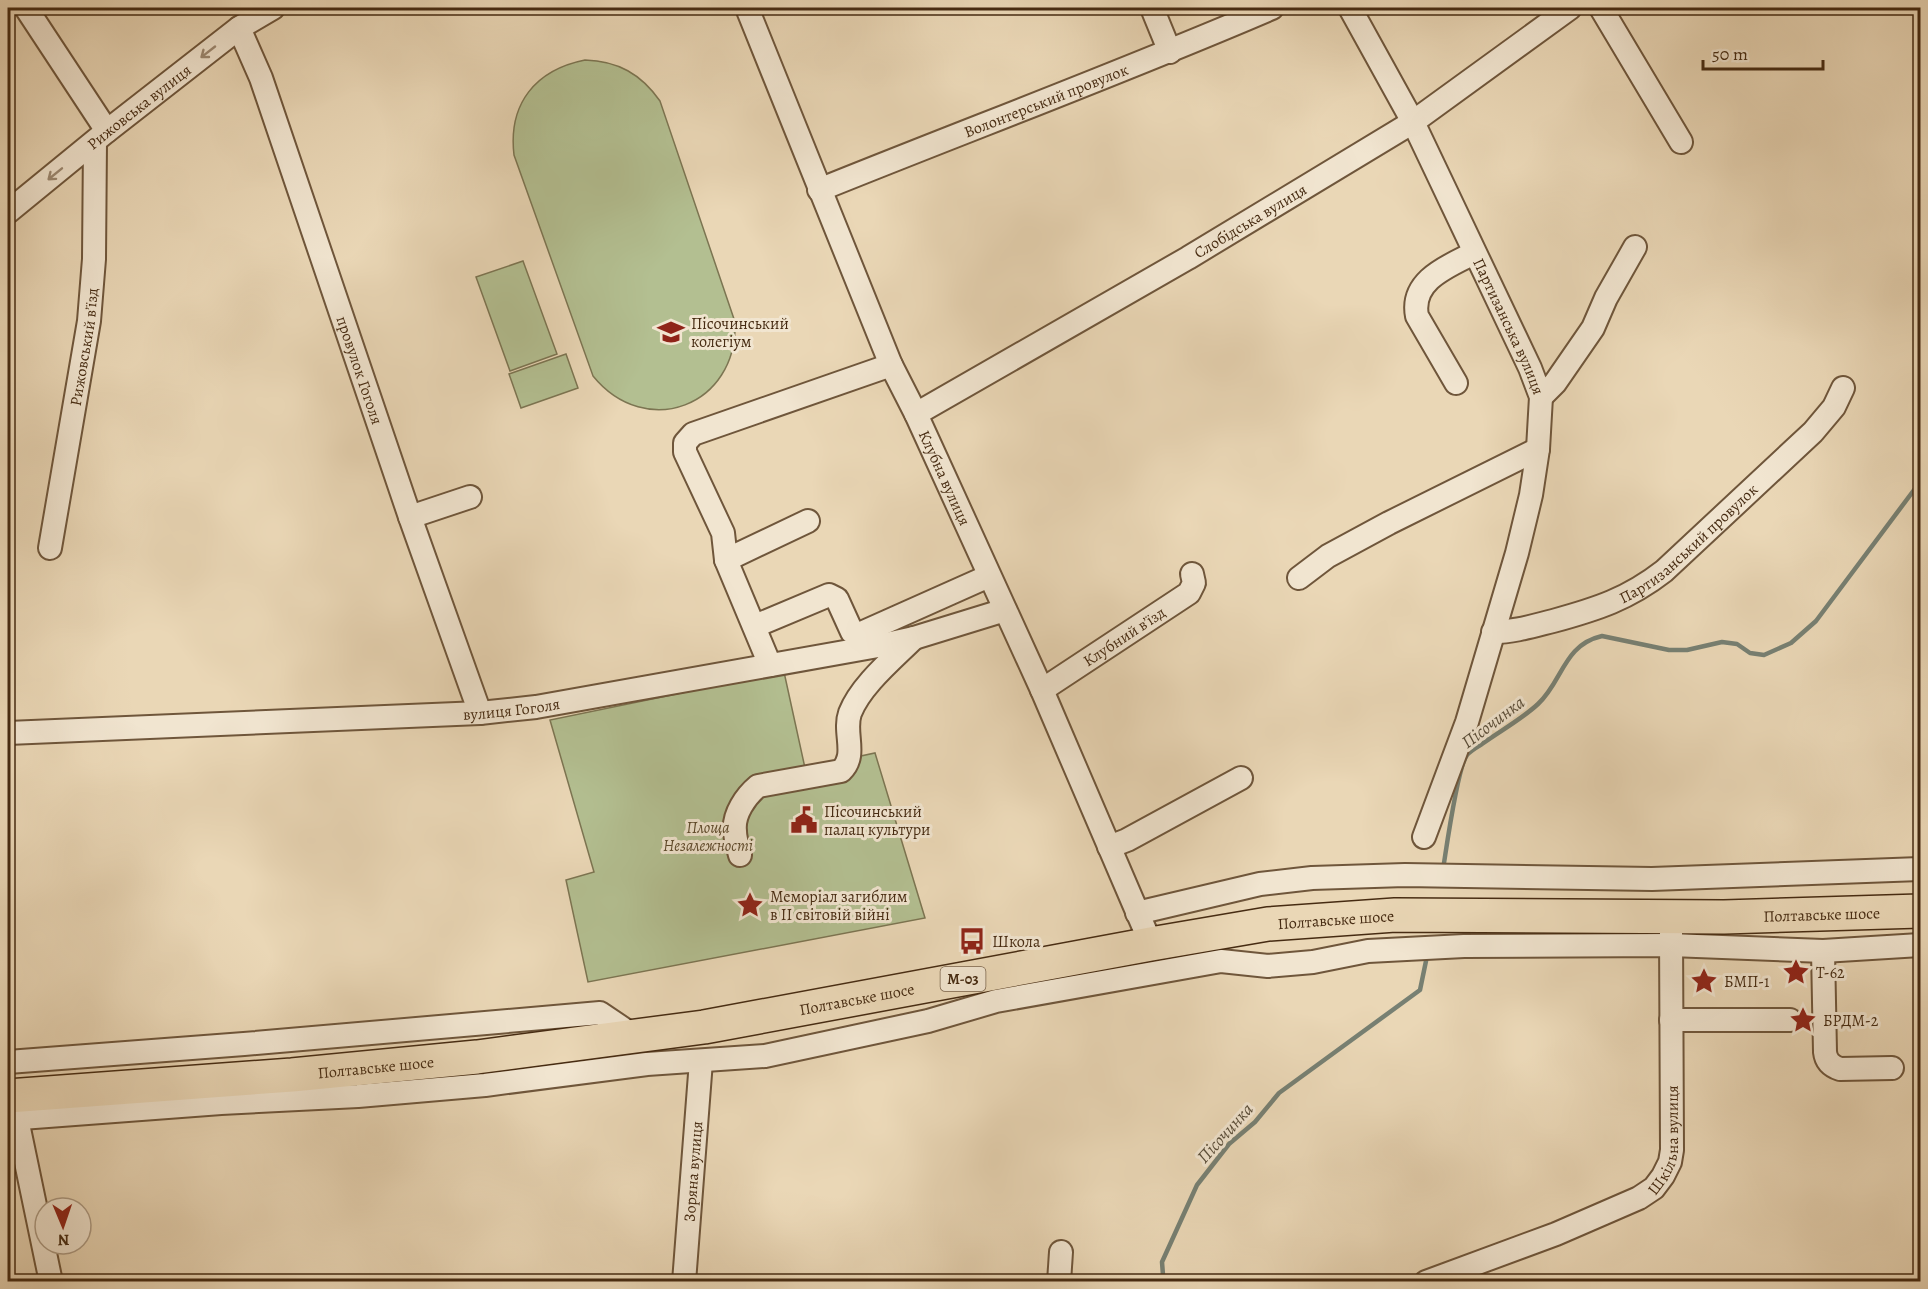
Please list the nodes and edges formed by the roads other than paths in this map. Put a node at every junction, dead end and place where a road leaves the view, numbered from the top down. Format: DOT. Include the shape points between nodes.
graph roads {
  1 [pos="26,8"];
  2 [pos="273,8"];
  3 [pos="747,8"];
  4 [pos="1152,8"];
  5 [pos="1272,8"];
  6 [pos="1350,8"];
  7 [pos="1570,8"];
  8 [pos="1601,8"];
  9 [pos="239,28"];
  10 [pos="1170,52"];
  11 [pos="1413,123"];
  12 [pos="101,137"];
  13 [pos="1681,142"];
  14 [pos="819,190"];
  15 [pos="8,212"];
  16 [pos="1635,247"];
  17 [pos="1474,253"];
  18 [pos="891,365"];
  19 [pos="1456,383"];
  20 [pos="1844,388"];
  21 [pos="1541,397"];
  22 [pos="916,414"];
  23 [pos="1538,449"];
  24 [pos="470,498"];
  25 [pos="410,517"];
  26 [pos="808,521"];
  27 [pos="50,548"];
  28 [pos="726,560"];
  29 [pos="1192,574"];
  30 [pos="989,576"];
  31 [pos="1299,578"];
  32 [pos="1005,610"];
  33 [pos="755,626"];
  34 [pos="1493,632"];
  35 [pos="914,638"];
  36 [pos="770,665"];
  37 [pos="1042,690"];
  38 [pos="480,713"];
  39 [pos="8,733"];
  40 [pos="1241,778"];
  41 [pos="1424,837"];
  42 [pos="1109,847"];
  43 [pos="740,855"];
  44 [pos="1920,869"];
  45 [pos="1920,911"];
  46 [pos="1137,913"];
  47 [pos="1671,931"];
  48 [pos="1151,944"];
  49 [pos="1920,945"];
  50 [pos="1823,951"];
  51 [pos="1671,1020"];
  52 [pos="1790,1020"];
  53 [pos="634,1036"];
  54 [pos="701,1061"];
  55 [pos="8,1062"];
  56 [pos="1892,1068"];
  57 [pos="11,1111"];
  58 [pos="1061,1252"];
  59 [pos="51,1281"];
  60 [pos="684,1281"];
  61 [pos="1059,1281"];
  62 [pos="1426,1281"];
  1 -- 12 [label="street"];
  2 -- 9 [label="street, Рижовська вулиця"];
  3 -- 14 [label="street, Клубна вулиця"];
  4 -- 10 [label="street"];
  5 -- 10 [label="street, Волонтерський провулок"];
  6 -- 11 [label="street, Партизанська вулиця"];
  7 -- 11 [label="street, Слобідська вулиця"];
  8 -- 13 [label="street"];
  9 -- 12 [label="street, Рижовська вулиця, one-way"];
  9 -- 25 [label="street, провулок Гоголя" via="261,78"];
  10 -- 14 [label="street, Волонтерський провулок"];
  11 -- 17 [label="street, Партизанська вулиця"];
  11 -- 22 [label="street, Слобідська вулиця"];
  12 -- 15 [label="street, Рижовська вулиця, one-way"];
  12 -- 27 [label="street, Рижовський в’їзд" via="89,321"];
  14 -- 18 [label="street, Клубна вулиця"];
  16 -- 21 [label="street" via="1593,328"];
  17 -- 19 [label="street" via="1428,279 1415,308"];
  17 -- 21 [label="street, Партизанська вулиця"];
  18 -- 22 [label="street, Клубна вулиця"];
  18 -- 28 [label="street" via="687,439 685,452 723,533"];
  20 -- 34 [label="street, Партизанський провулок" via="1813,432 1643,587 1594,610 1520,630"];
  21 -- 23 [label="street, Партизанська вулиця"];
  22 -- 30 [label="street, Клубна вулиця"];
  23 -- 31 [label="street" via="1389,523 1328,556"];
  23 -- 34 [label="street, Партизанська вулиця" via="1517,553"];
  24 -- 25 [label="street"];
  25 -- 38 [label="street, провулок Гоголя"];
  26 -- 28 [label="street"];
  28 -- 33 [label="street"];
  29 -- 37 [label="street, Клубний в’їзд" via="1194,583 1189,593"];
  30 -- 32 [label="street, Клубна вулиця"];
  30 -- 33 [label="street" via="859,634 850,630 837,599 829,595"];
  32 -- 35 [label="street, вулиця Гоголя"];
  32 -- 37 [label="street, Клубна вулиця"];
  33 -- 36 [label="street"];
  34 -- 41 [label="street, Партизанська вулиця" via="1467,722"];
  35 -- 36 [label="street, вулиця Гоголя"];
  35 -- 43 [label="street" via="873,680 851,712 849,762 841,771 758,786 749,794 734,829"];
  36 -- 38 [label="street, вулиця Гоголя" via="536,707"];
  37 -- 42 [label="street, Клубна вулиця"];
  38 -- 39 [label="street, вулиця Гоголя"];
  40 -- 42 [label="street"];
  42 -- 46 [label="street, Клубна вулиця"];
  44 -- 46 [label="street" via="1652,879 1405,875 1312,878 1260,884"];
  45 -- 47 [label="highway, Полтавське шосе / М-03" via="1724,917"];
  46 -- 48 [label="street, Клубна вулиця"];
  47 -- 48 [label="highway, Полтавське шосе / М-03" via="1395,915 1268,924"];
  47 -- 50 [label="street"];
  47 -- 51 [label="street, Шкільна вулиця"];
  47 -- 54 [label="street" via="1368,951 1268,966 1221,960 996,1001 813,1047"];
  48 -- 53 [label="highway, Полтавське шосе / М-03" via="704,1027"];
  49 -- 50 [label="street"];
  50 -- 56 [label="street" via="1827,1060 1840,1069"];
  51 -- 52 [label="street"];
  51 -- 62 [label="street, Шкільна вулиця" via="1672,1149 1670,1162 1654,1188 1556,1234"];
  53 -- 55 [label="street" via="600,1013"];
  53 -- 57 [label="highway, Полтавське шосе / М-03"];
  54 -- 57 [label="street" via="381,1094"];
  54 -- 60 [label="street, Зоряна вулиця"];
  57 -- 59 [label="street"];
  58 -- 61 [label="street"];
}
